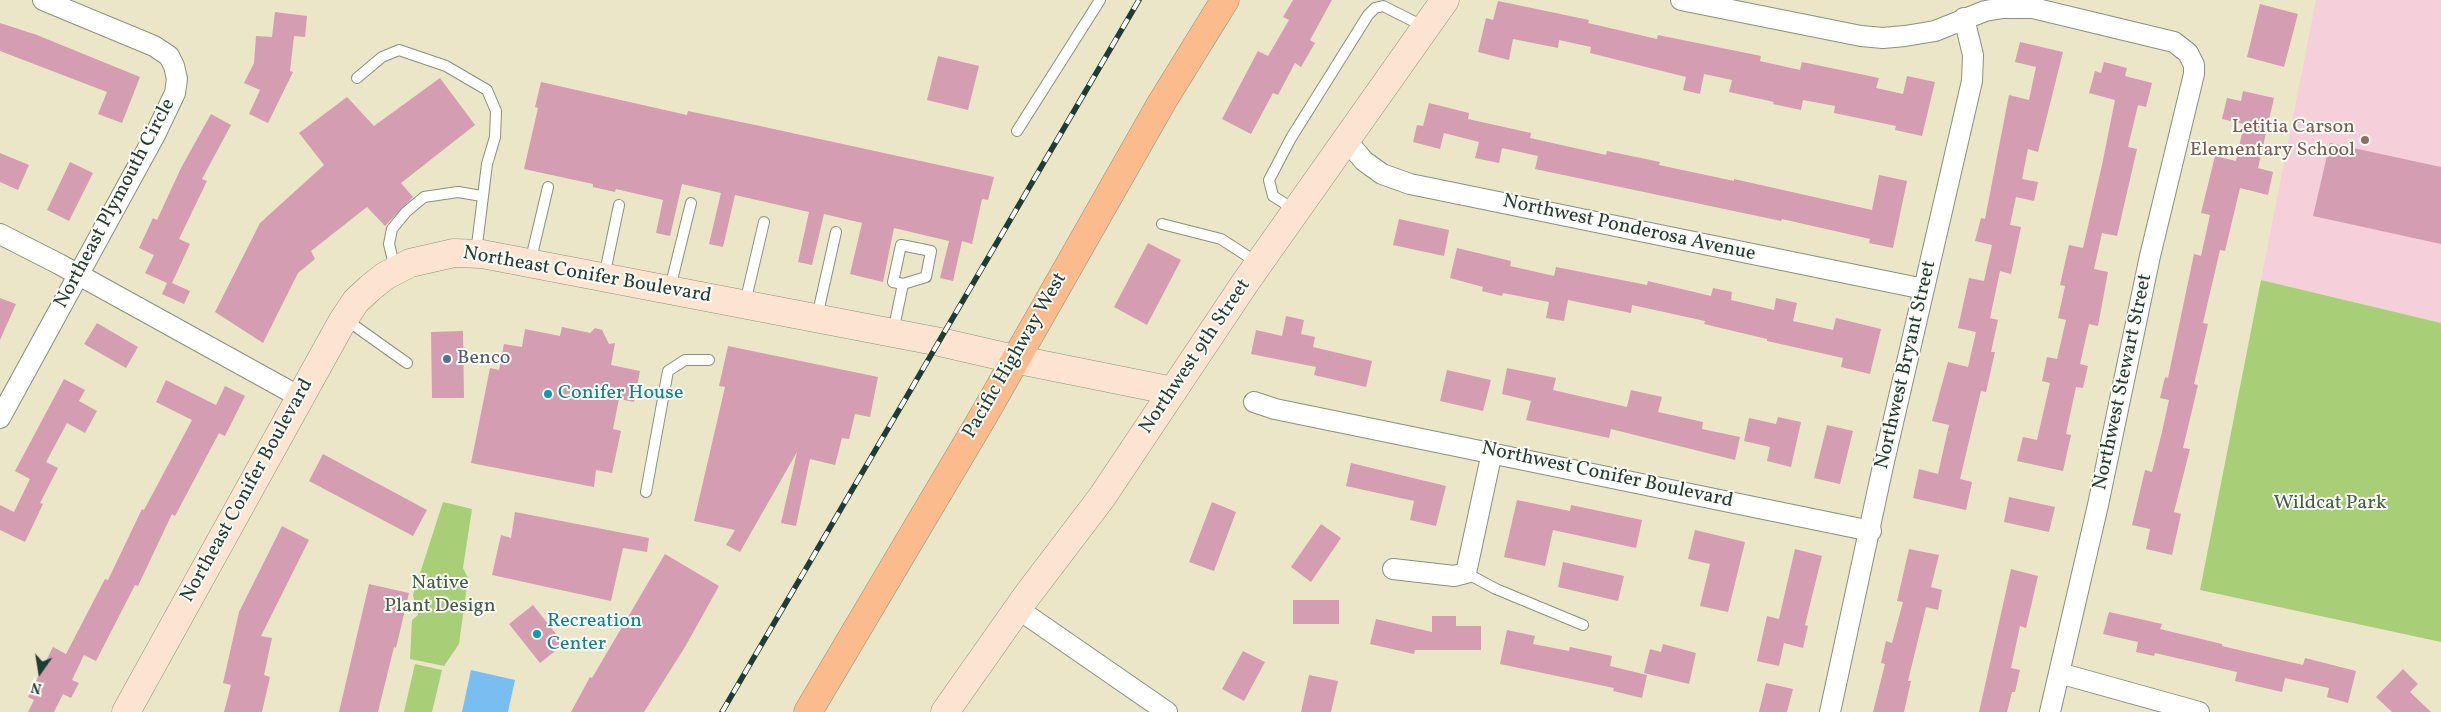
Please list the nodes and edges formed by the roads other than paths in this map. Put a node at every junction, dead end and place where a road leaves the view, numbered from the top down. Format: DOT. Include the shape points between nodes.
graph roads {
  1 [pos="44,0"];
  2 [pos="1100,0"];
  3 [pos="1225,0"];
  4 [pos="1445,0"];
  5 [pos="1681,0"];
  6 [pos="1964,18"];
  7 [pos="1426,27"];
  8 [pos="357,78"];
  9 [pos="1017,131"];
  10 [pos="1347,141"];
  11 [pos="548,187"];
  12 [pos="482,196"];
  13 [pos="691,203"];
  14 [pos="620,205"];
  15 [pos="1297,211"];
  16 [pos="764,222"];
  17 [pos="1162,224"];
  18 [pos="836,232"];
  19 [pos="0,234"];
  20 [pos="476,254"];
  21 [pos="1259,263"];
  22 [pos="530,264"];
  23 [pos="396,270"];
  24 [pos="78,276"];
  25 [pos="604,278"];
  26 [pos="903,284"];
  27 [pos="670,290"];
  28 [pos="1924,290"];
  29 [pos="744,304"];
  30 [pos="344,318"];
  31 [pos="817,318"];
  32 [pos="892,333"];
  33 [pos="709,360"];
  34 [pos="1014,360"];
  35 [pos="407,364"];
  36 [pos="1173,391"];
  37 [pos="300,397"];
  38 [pos="1254,402"];
  39 [pos="0,418"];
  40 [pos="1492,452"];
  41 [pos="646,492"];
  42 [pos="1870,531"];
  43 [pos="1393,569"];
  44 [pos="1466,573"];
  45 [pos="1018,609"];
  46 [pos="1583,625"];
  47 [pos="2059,673"];
  48 [pos="126,712"];
  49 [pos="808,712"];
  50 [pos="945,712"];
  51 [pos="1167,712"];
  52 [pos="1830,712"];
  53 [pos="2050,712"];
  54 [pos="2199,712"];
  1 -- 24 [label="street, Northeast Plymouth Circle" via="154,46 169,56 178,79 175,94 155,135"];
  2 -- 9 [label="lane"];
  3 -- 34 [label="highway, Pacific Highway West" via="1162,102"];
  4 -- 7 [label="street, Northwest 9th Street"];
  5 -- 6 [label="street" via="1883,38 1935,30"];
  6 -- 28 [label="street, Northwest Bryant Street" via="1973,54 1972,81"];
  6 -- 47 [label="street, Northwest Stewart Street" via="2003,8 2033,8 2174,42 2188,53 2194,65"];
  7 -- 10 [label="street, Northwest 9th Street"];
  7 -- 15 [label="lane" via="1383,6 1368,14 1291,138 1269,180 1273,196"];
  8 -- 12 [label="lane" via="382,57 399,50 446,66 487,90 496,111 495,137"];
  10 -- 15 [label="street, Northwest 9th Street"];
  10 -- 28 [label="street, Northwest Ponderosa Avenue" via="1364,161 1382,174 1410,184"];
  11 -- 22 [label="lane"];
  12 -- 20 [label="lane"];
  12 -- 23 [label="lane" via="458,192 424,197 406,212 392,229 389,244"];
  13 -- 27 [label="lane"];
  14 -- 25 [label="lane"];
  15 -- 21 [label="street, Northwest 9th Street"];
  16 -- 29 [label="lane"];
  17 -- 21 [label="lane" via="1221,239"];
  18 -- 31 [label="lane"];
  19 -- 24 [label="street"];
  20 -- 22 [label="street, Northeast Conifer Boulevard"];
  20 -- 23 [label="street, Northeast Conifer Boulevard" via="435,256"];
  21 -- 36 [label="street, Northwest 9th Street"];
  22 -- 25 [label="street, Northeast Conifer Boulevard"];
  23 -- 30 [label="street, Northeast Conifer Boulevard" via="370,288"];
  24 -- 37 [label="street"];
  24 -- 39 [label="street, Northeast Plymouth Circle"];
  25 -- 27 [label="street, Northeast Conifer Boulevard"];
  26 -- 26 [label="lane" via="894,282 901,246 931,251 926,277"];
  26 -- 32 [label="lane"];
  27 -- 29 [label="street, Northeast Conifer Boulevard"];
  28 -- 42 [label="street, Northwest Bryant Street"];
  29 -- 31 [label="street, Northeast Conifer Boulevard"];
  30 -- 35 [label="lane"];
  30 -- 37 [label="street, Northeast Conifer Boulevard"];
  31 -- 32 [label="street, Northeast Conifer Boulevard"];
  32 -- 34 [label="street, Northeast Conifer Boulevard"];
  33 -- 41 [label="lane" via="685,360 668,371"];
  34 -- 36 [label="street, Northeast Conifer Boulevard"];
  34 -- 49 [label="highway, Pacific Highway West"];
  36 -- 45 [label="street, Northwest 9th Street" via="1102,497"];
  37 -- 48 [label="street, Northeast Conifer Boulevard"];
  38 -- 40 [label="street, Northwest Conifer Boulevard" via="1275,409"];
  40 -- 42 [label="street, Northwest Conifer Boulevard"];
  40 -- 44 [label="street"];
  42 -- 52 [label="street, Northwest Bryant Street"];
  43 -- 44 [label="street" via="1454,576"];
  44 -- 46 [label="lane"];
  45 -- 50 [label="street, Northwest 9th Street"];
  45 -- 51 [label="street"];
  47 -- 53 [label="street, Northwest Stewart Street"];
  47 -- 54 [label="street"];
}
